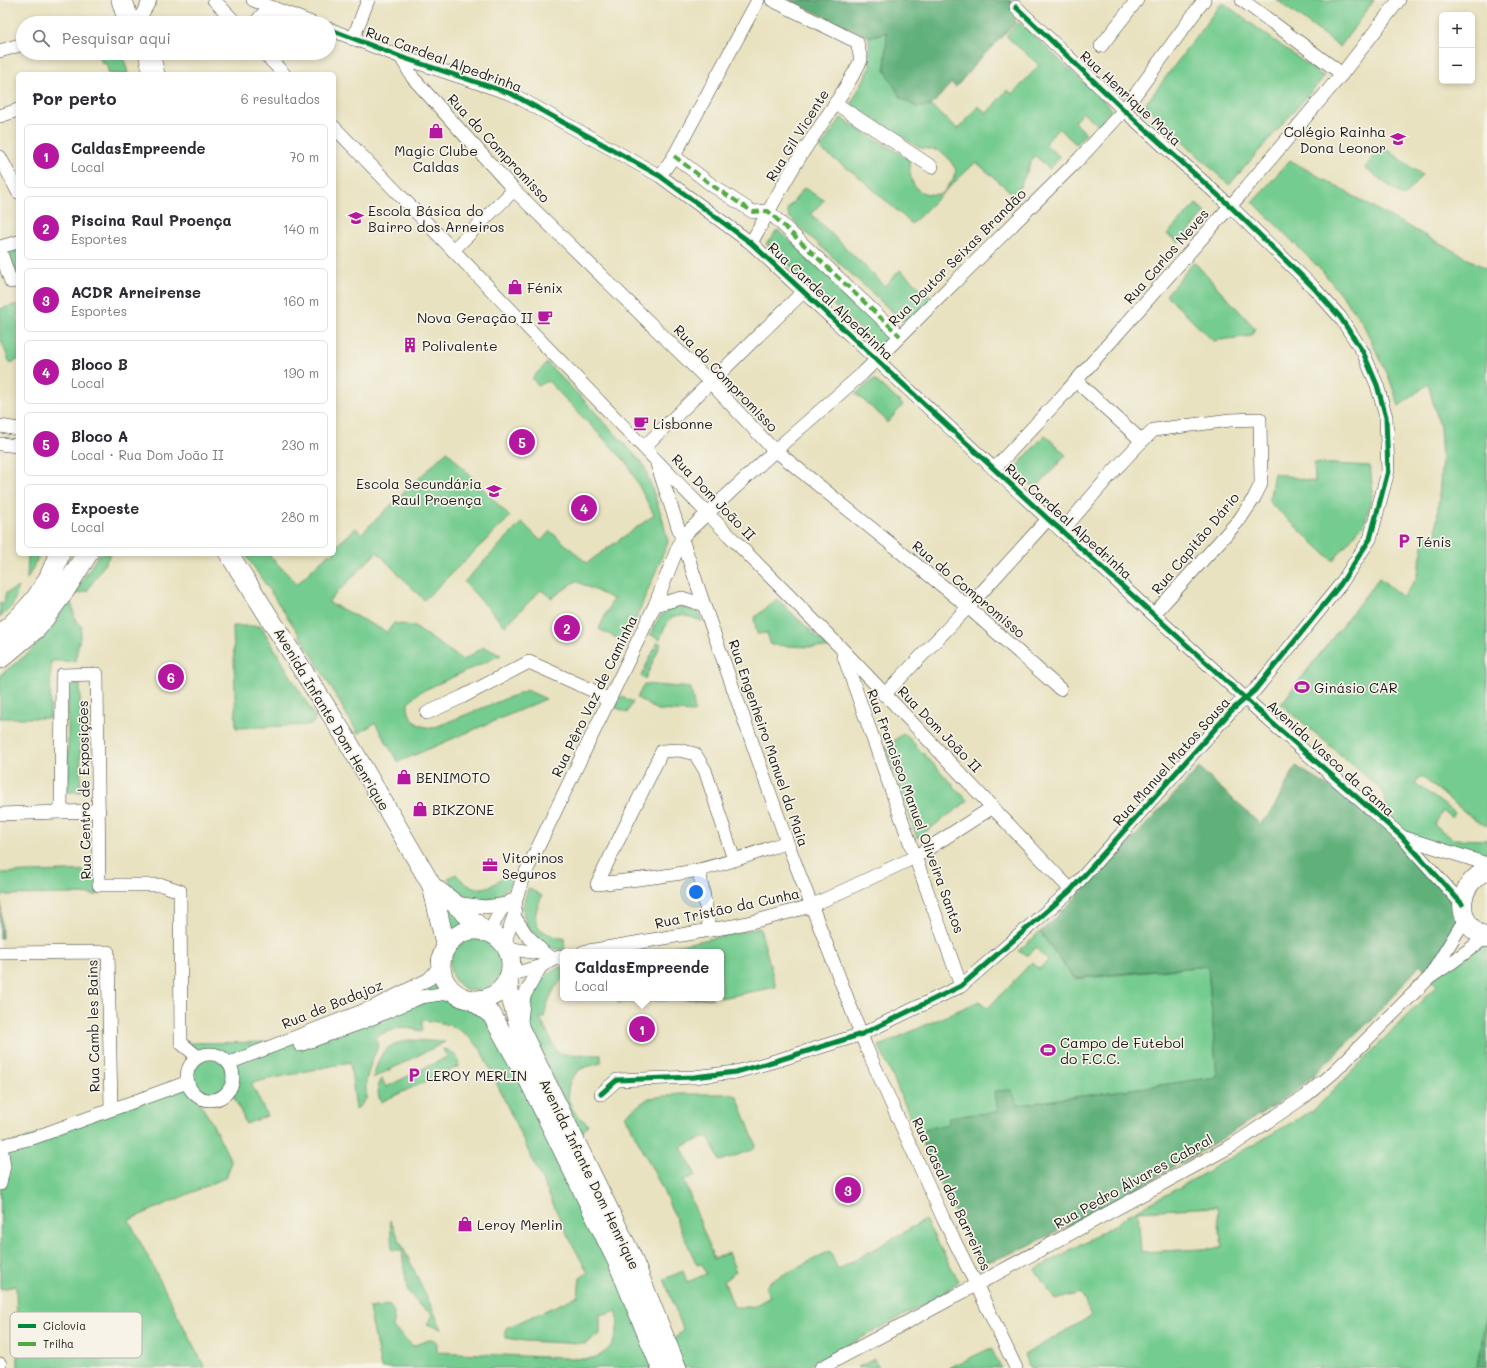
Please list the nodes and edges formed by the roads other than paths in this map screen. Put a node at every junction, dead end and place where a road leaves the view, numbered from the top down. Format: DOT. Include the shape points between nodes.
graph roads {
  1 [pos="122,0"];
  2 [pos="214,0"];
  3 [pos="253,0"];
  4 [pos="368,0"];
  5 [pos="758,0"];
  6 [pos="772,0"];
  7 [pos="1136,0"];
  8 [pos="1204,0"];
  9 [pos="1242,0"];
  10 [pos="1398,0"];
  11 [pos="1016,8"];
  12 [pos="275,9"];
  13 [pos="140,12"];
  14 [pos="229,16"];
  15 [pos="261,16"];
  16 [pos="294,16"];
  17 [pos="336,33"];
  18 [pos="353,39"];
  19 [pos="16,46"];
  20 [pos="1101,46"];
  21 [pos="0,51"];
  22 [pos="401,57"];
  23 [pos="137,60"];
  24 [pos="151,60"];
  25 [pos="271,60"];
  26 [pos="140,72"];
  27 [pos="154,72"];
  28 [pos="282,72"];
  29 [pos="1342,74"];
  30 [pos="835,103"];
  31 [pos="1124,110"];
  32 [pos="16,111"];
  33 [pos="0,116"];
  34 [pos="336,129"];
  35 [pos="674,156"];
  36 [pos="0,157"];
  37 [pos="932,167"];
  38 [pos="660,176"];
  39 [pos="16,188"];
  40 [pos="514,190"];
  41 [pos="1230,206"];
  42 [pos="768,211"];
  43 [pos="16,243"];
  44 [pos="751,243"];
  45 [pos="0,247"];
  46 [pos="0,250"];
  47 [pos="453,250"];
  48 [pos="16,281"];
  49 [pos="803,292"];
  50 [pos="900,336"];
  51 [pos="877,360"];
  52 [pos="1076,381"];
  53 [pos="710,382"];
  54 [pos="0,426"];
  55 [pos="16,429"];
  56 [pos="1142,441"];
  57 [pos="0,444"];
  58 [pos="16,446"];
  59 [pos="644,447"];
  60 [pos="775,451"];
  61 [pos="656,460"];
  62 [pos="994,469"];
  63 [pos="708,514"];
  64 [pos="1048,519"];
  65 [pos="1062,531"];
  66 [pos="682,537"];
  67 [pos="58,556"];
  68 [pos="86,556"];
  69 [pos="230,556"];
  70 [pos="655,605"];
  71 [pos="704,606"];
  72 [pos="968,607"];
  73 [pos="1154,614"];
  74 [pos="0,636"];
  75 [pos="841,648"];
  76 [pos="0,658"];
  77 [pos="1060,689"];
  78 [pos="884,695"];
  79 [pos="1246,698"];
  80 [pos="608,701"];
  81 [pos="427,713"];
  82 [pos="993,807"];
  83 [pos="98,811"];
  84 [pos="62,812"];
  85 [pos="0,814"];
  86 [pos="1401,836"];
  87 [pos="787,842"];
  88 [pos="915,857"];
  89 [pos="734,860"];
  90 [pos="1487,864"];
  91 [pos="699,870"];
  92 [pos="1487,870"];
  93 [pos="432,886"];
  94 [pos="1071,890"];
  95 [pos="511,901"];
  96 [pos="454,903"];
  97 [pos="811,906"];
  98 [pos="1464,911"];
  99 [pos="514,916"];
  100 [pos="710,930"];
  101 [pos="1486,938"];
  102 [pos="496,939"];
  103 [pos="600,949"];
  104 [pos="0,953"];
  105 [pos="444,956"];
  106 [pos="551,959"];
  107 [pos="509,977"];
  108 [pos="1429,978"];
  109 [pos="961,986"];
  110 [pos="454,992"];
  111 [pos="472,1000"];
  112 [pos="520,1029"];
  113 [pos="862,1034"];
  114 [pos="198,1057"];
  115 [pos="230,1066"];
  116 [pos="188,1082"];
  117 [pos="601,1094"];
  118 [pos="110,1109"];
  119 [pos="0,1147"];
  120 [pos="0,1184"];
  121 [pos="976,1284"];
  122 [pos="0,1364"];
  123 [pos="0,1368"];
  124 [pos="661,1368"];
  125 [pos="678,1368"];
  126 [pos="821,1368"];
  127 [pos="1016,1368"];
  1 -- 13 [label="main road"];
  2 -- 14 [label="street"];
  3 -- 12 [label="street"];
  4 -- 18 [label="street"];
  5 -- 35 [label="street"];
  6 -- 30 [label="street, Rua Gil Vicente" via="857,42 861,60"];
  7 -- 20 [label="street"];
  8 -- 31 [label="street, Rua Doutor Seixas Brandão"];
  9 -- 29 [label="street"];
  10 -- 29 [label="street, Rua Carlos Neves"];
  11 -- 31 [label="street, Rua Henrique Mota"];
  12 -- 15 [label="street"];
  12 -- 16 [label="street"];
  17 -- 18 [label="street, Rua Cardeal Alpedrinha"];
  18 -- 22 [label="street, Rua Cardeal Alpedrinha"];
  19 -- 21 [label="street"];
  22 -- 38 [label="street, Rua Cardeal Alpedrinha" via="512,94"];
  22 -- 40 [label="street, Rua do Compromisso" via="413,78"];
  23 -- 26 [label="main road"];
  24 -- 27 [label="main road"];
  25 -- 28 [label="street"];
  29 -- 41 [label="street, Rua Carlos Neves"];
  30 -- 37 [label="street"];
  30 -- 42 [label="street, Rua Gil Vicente"];
  31 -- 41 [label="street, Rua Henrique Mota"];
  31 -- 50 [label="street, Rua Doutor Seixas Brandão" via="1080,158"];
  32 -- 33 [label="street"];
  34 -- 47 [label="street, Rua Dom João II"];
  35 -- 38 [label="street"];
  35 -- 42 [label="street" via="753,212"];
  36 -- 39 [label="street"];
  38 -- 44 [label="street, Rua Cardeal Alpedrinha"];
  40 -- 47 [label="street"];
  40 -- 53 [label="street, Rua do Compromisso"];
  41 -- 52 [label="street, Rua Carlos Neves"];
  41 -- 79 [label="street, Rua Manuel Matos Sousa" via="1313,287 1340,317 1363,352 1377,384 1386,417 1388,471 1370,539 1340,585"];
  42 -- 44 [label="street, Rua Gil Vicente"];
  42 -- 50 [label="street, Rua Cardeal Alpedrinha"];
  43 -- 45 [label="street"];
  44 -- 49 [label="street, Rua Cardeal Alpedrinha"];
  46 -- 48 [label="street" via="11,282"];
  47 -- 59 [label="street, Rua Dom João II"];
  49 -- 51 [label="street, Rua Cardeal Alpedrinha"];
  49 -- 53 [label="street"];
  50 -- 51 [label="street, Rua Doutor Seixas Brandão"];
  51 -- 60 [label="street, Rua Doutor Seixas Brandão"];
  51 -- 62 [label="street, Rua Cardeal Alpedrinha"];
  52 -- 56 [label="street"];
  52 -- 62 [label="street, Rua Carlos Neves"];
  53 -- 59 [label="street"];
  53 -- 60 [label="street, Rua do Compromisso"];
  54 -- 55 [label="street"];
  56 -- 65 [label="street"];
  56 -- 73 [label="street, Rua Capitão Dário" via="1154,430 1230,420 1260,419 1261,484 1254,498 1240,519"];
  57 -- 58 [label="street"];
  59 -- 61 [label="street, Rua Dom João II"];
  60 -- 63 [label="street, Rua Doutor Seixas Brandão"];
  60 -- 72 [label="street, Rua do Compromisso"];
  61 -- 63 [label="street, Rua Dom João II"];
  61 -- 66 [label="street, Rua Engenheiro Manuel da Maia"];
  62 -- 64 [label="street, Rua Cardeal Alpedrinha"];
  63 -- 66 [label="street, Rua Pêro Vaz de Caminha"];
  63 -- 75 [label="street, Rua Dom João II"];
  64 -- 65 [label="street, Rua Cardeal Alpedrinha"];
  64 -- 72 [label="street"];
  65 -- 73 [label="street, Rua Cardeal Alpedrinha"];
  66 -- 70 [label="street, Rua Pêro Vaz de Caminha"];
  66 -- 71 [label="street, Rua Engenheiro Manuel da Maia"];
  67 -- 74 [label="main road" via="45,588 21,617"];
  68 -- 76 [label="main road" via="37,627"];
  69 -- 93 [label="main road, Avenida Infante Dom Henrique" via="344,735"];
  70 -- 71 [label="street" via="682,598"];
  70 -- 80 [label="street, Rua Pêro Vaz de Caminha"];
  71 -- 87 [label="street, Rua Engenheiro Manuel da Maia"];
  72 -- 77 [label="street, Rua do Compromisso"];
  72 -- 78 [label="street"];
  73 -- 79 [label="street, Rua Cardeal Alpedrinha"];
  75 -- 78 [label="street, Rua Dom João II"];
  75 -- 88 [label="street, Rua Francisco Manuel Oliveira Santos"];
  78 -- 82 [label="street, Rua Dom João II"];
  79 -- 86 [label="street, Avenida Vasco da Gama"];
  79 -- 94 [label="street, Rua Manuel Matos Sousa"];
  80 -- 81 [label="street" via="596,692 529,662"];
  80 -- 95 [label="street, Rua Pêro Vaz de Caminha" via="577,770"];
  82 -- 88 [label="street, Rua Tristão da Cunha"];
  82 -- 94 [label="street, Rua Dom João II"];
  83 -- 84 [label="street"];
  83 -- 84 [label="street, Rua Centro de Exposições" via="97,674 62,675"];
  83 -- 114 [label="street, Rua Centro de Exposições" via="99,885 162,884 180,891 181,1042"];
  84 -- 85 [label="street, Rua Centro de Exposições"];
  86 -- 90 [label="street"];
  86 -- 98 [label="street, Avenida Vasco da Gama"];
  87 -- 89 [label="street"];
  87 -- 97 [label="street, Rua Engenheiro Manuel da Maia"];
  88 -- 97 [label="street, Rua Tristão da Cunha"];
  88 -- 109 [label="street, Rua Francisco Manuel Oliveira Santos"];
  89 -- 91 [label="street"];
  89 -- 91 [label="street" via="705,770 695,754 679,750 662,751 597,884"];
  91 -- 100 [label="street"];
  92 -- 98 [label="main road" via="1470,882 1464,893"];
  93 -- 96 [label="main road, Avenida Infante Dom Henrique"];
  93 -- 105 [label="main road, Avenida Infante Dom Henrique"];
  94 -- 109 [label="street, Rua Manuel Matos Sousa"];
  95 -- 96 [label="street" via="485,907"];
  95 -- 99 [label="street"];
  95 -- 102 [label="street" via="496,918"];
  96 -- 102 [label="main road, Avenida Infante Dom Henrique"];
  97 -- 100 [label="street, Rua Tristão da Cunha"];
  97 -- 113 [label="street, Rua Engenheiro Manuel da Maia"];
  98 -- 101 [label="main road" via="1470,926"];
  98 -- 108 [label="street"];
  99 -- 102 [label="street"];
  99 -- 106 [label="street" via="526,934"];
  100 -- 103 [label="street, Rua Tristão da Cunha"];
  101 -- 108 [label="street"];
  102 -- 105 [label="main road" via="476,931 461,934 450,942"];
  102 -- 106 [label="street"];
  102 -- 107 [label="main road" via="511,963"];
  104 -- 118 [label="street, Rua Camb les Bains" via="108,952"];
  105 -- 110 [label="main road" via="445,981"];
  105 -- 115 [label="street, Rua de Badajoz" via="429,979"];
  106 -- 107 [label="street"];
  106 -- 112 [label="street" via="524,996"];
  107 -- 111 [label="main road" via="504,987 492,996"];
  107 -- 112 [label="main road, Avenida Infante Dom Henrique" via="509,991"];
  108 -- 121 [label="street, Rua Pedro Álvares Cabral" via="1334,1072 1304,1097 1233,1145"];
  109 -- 113 [label="street, Rua Manuel Matos Sousa"];
  110 -- 111 [label="main road"];
  110 -- 115 [label="street" via="421,997 361,1023"];
  111 -- 124 [label="main road, Avenida Infante Dom Henrique" via="492,1014 530,1083 617,1261"];
  112 -- 125 [label="main road, Avenida Infante Dom Henrique" via="631,1255"];
  113 -- 117 [label="street, Rua Manuel Matos Sousa" via="736,1072 694,1077 616,1080"];
  113 -- 121 [label="street, Rua Casal dos Barreiros"];
  114 -- 115 [label="street" via="214,1054 222,1057"];
  114 -- 116 [label="street" via="188,1070"];
  115 -- 116 [label="street" via="233,1075 230,1088 215,1099 204,1099 196,1095"];
  116 -- 118 [label="street"];
  118 -- 119 [label="street" via="33,1138"];
  119 -- 120 [label="street" via="4,1166"];
  121 -- 126 [label="street, Rua Pedro Álvares Cabral"];
  121 -- 127 [label="street, Rua Casal dos Barreiros"];
  122 -- 123 [label="street"];
}
